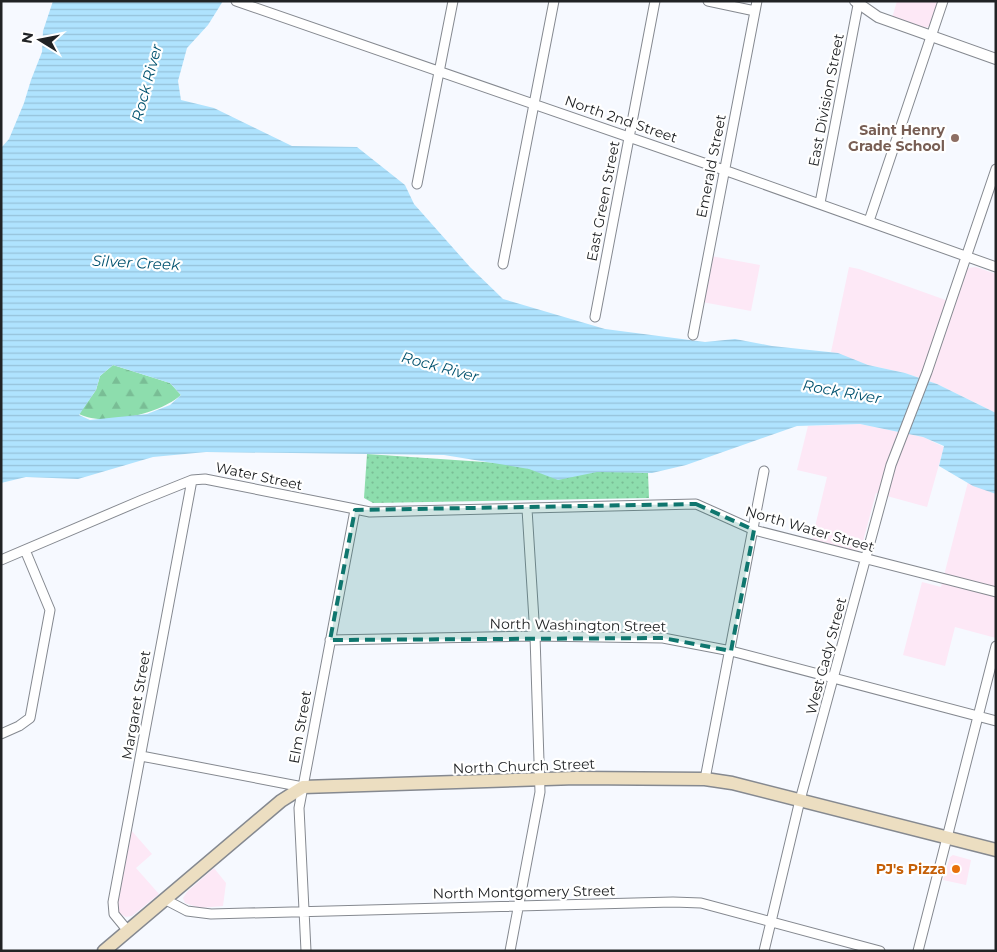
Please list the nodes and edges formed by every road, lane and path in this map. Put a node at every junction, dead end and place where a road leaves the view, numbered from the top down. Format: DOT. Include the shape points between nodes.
graph roads {
  1 [pos="236,1"];
  2 [pos="453,1"];
  3 [pos="554,1"];
  4 [pos="655,1"];
  5 [pos="708,1"];
  6 [pos="943,1"];
  7 [pos="857,2"];
  8 [pos="756,6"];
  9 [pos="930,37"];
  10 [pos="996,59"];
  11 [pos="439,72"];
  12 [pos="534,103"];
  13 [pos="630,137"];
  14 [pos="996,169"];
  15 [pos="724,170"];
  16 [pos="417,184"];
  17 [pos="820,204"];
  18 [pos="870,221"];
  19 [pos="965,256"];
  20 [pos="503,264"];
  21 [pos="996,267"];
  22 [pos="595,317"];
  23 [pos="693,335"];
  24 [pos="764,472"];
  25 [pos="192,480"];
  26 [pos="527,509"];
  27 [pos="355,510"];
  28 [pos="754,530"];
  29 [pos="25,550"];
  30 [pos="865,559"];
  31 [pos="1,560"];
  32 [pos="996,592"];
  33 [pos="535,636"];
  34 [pos="330,640"];
  35 [pos="996,646"];
  36 [pos="731,651"];
  37 [pos="835,678"];
  38 [pos="978,716"];
  39 [pos="996,720"];
  40 [pos="1,734"];
  41 [pos="141,756"];
  42 [pos="705,779"];
  43 [pos="540,781"];
  44 [pos="303,787"];
  45 [pos="800,800"];
  46 [pos="946,838"];
  47 [pos="996,850"];
  48 [pos="166,900"];
  49 [pos="518,906"];
  50 [pos="305,910"];
  51 [pos="770,923"];
  52 [pos="128,931"];
  53 [pos="104,951"];
  54 [pos="306,951"];
  55 [pos="510,951"];
  56 [pos="764,951"];
  57 [pos="880,951"];
  58 [pos="918,951"];
  1 -- 11 [label="street, North 2nd Street"];
  2 -- 11 [label="street"];
  3 -- 12 [label="street"];
  4 -- 13 [label="street, East Green Street"];
  5 -- 8 [label="street"];
  6 -- 9 [label="street"];
  7 -- 9 [label="street" via="878,17"];
  7 -- 17 [label="street, East Division Street"];
  8 -- 15 [label="street, Emerald Street"];
  9 -- 10 [label="street"];
  9 -- 18 [label="street"];
  11 -- 12 [label="street, North 2nd Street"];
  11 -- 16 [label="street"];
  12 -- 13 [label="street, North 2nd Street"];
  12 -- 20 [label="street"];
  13 -- 15 [label="street, North 2nd Street"];
  13 -- 22 [label="street, East Green Street"];
  14 -- 19 [label="street, West Cady Street"];
  15 -- 17 [label="street, North 2nd Street"];
  15 -- 23 [label="street, Emerald Street"];
  17 -- 18 [label="street, North 2nd Street"];
  18 -- 19 [label="street, North 2nd Street"];
  19 -- 21 [label="street, North 2nd Street"];
  19 -- 30 [label="street, West Cady Street" via="891,465"];
  24 -- 28 [label="street"];
  25 -- 27 [label="street, Water Street" via="215,480"];
  25 -- 29 [label="street, Water Street"];
  25 -- 41 [label="street, Margaret Street"];
  26 -- 27 [label="street, Water Street"];
  26 -- 28 [label="street, North Water Street" via="696,504"];
  26 -- 33 [label="street"];
  27 -- 34 [label="street, Elm Street"];
  28 -- 30 [label="street, North Water Street"];
  28 -- 36 [label="street"];
  29 -- 31 [label="street, Water Street"];
  29 -- 40 [label="street" via="50,610 30,718"];
  30 -- 32 [label="street, North Water Street"];
  30 -- 37 [label="street, West Cady Street"];
  33 -- 34 [label="street, North Washington Street"];
  33 -- 36 [label="street, North Washington Street" via="663,638"];
  33 -- 43 [label="street"];
  34 -- 44 [label="street, Elm Street"];
  35 -- 38 [label="street"];
  36 -- 37 [label="street, North Washington Street"];
  36 -- 42 [label="street"];
  37 -- 38 [label="street, North Washington Street"];
  37 -- 45 [label="street, West Cady Street"];
  38 -- 39 [label="street, North Washington Street"];
  38 -- 46 [label="street"];
  41 -- 44 [label="street"];
  41 -- 52 [label="street, Margaret Street" via="112,902 114,914"];
  42 -- 43 [label="main road, North Church Street" via="576,778"];
  42 -- 45 [label="main road, North Church Street" via="732,782"];
  43 -- 44 [label="main road, North Church Street"];
  43 -- 49 [label="street"];
  44 -- 48 [label="main road" via="281,801"];
  44 -- 50 [label="street, Elm Street" via="300,808"];
  45 -- 46 [label="main road, North Church Street"];
  45 -- 51 [label="street, West Cady Street"];
  46 -- 47 [label="main road, North Church Street"];
  46 -- 58 [label="street"];
  48 -- 50 [label="street, North Montgomery Street" via="201,914"];
  48 -- 52 [label="main road"];
  49 -- 50 [label="street, North Montgomery Street"];
  49 -- 51 [label="street, North Montgomery Street" via="688,902"];
  49 -- 55 [label="street"];
  50 -- 54 [label="street, Elm Street"];
  51 -- 56 [label="street, West Cady Street"];
  51 -- 57 [label="street, North Montgomery Street"];
  52 -- 53 [label="main road"];
}
